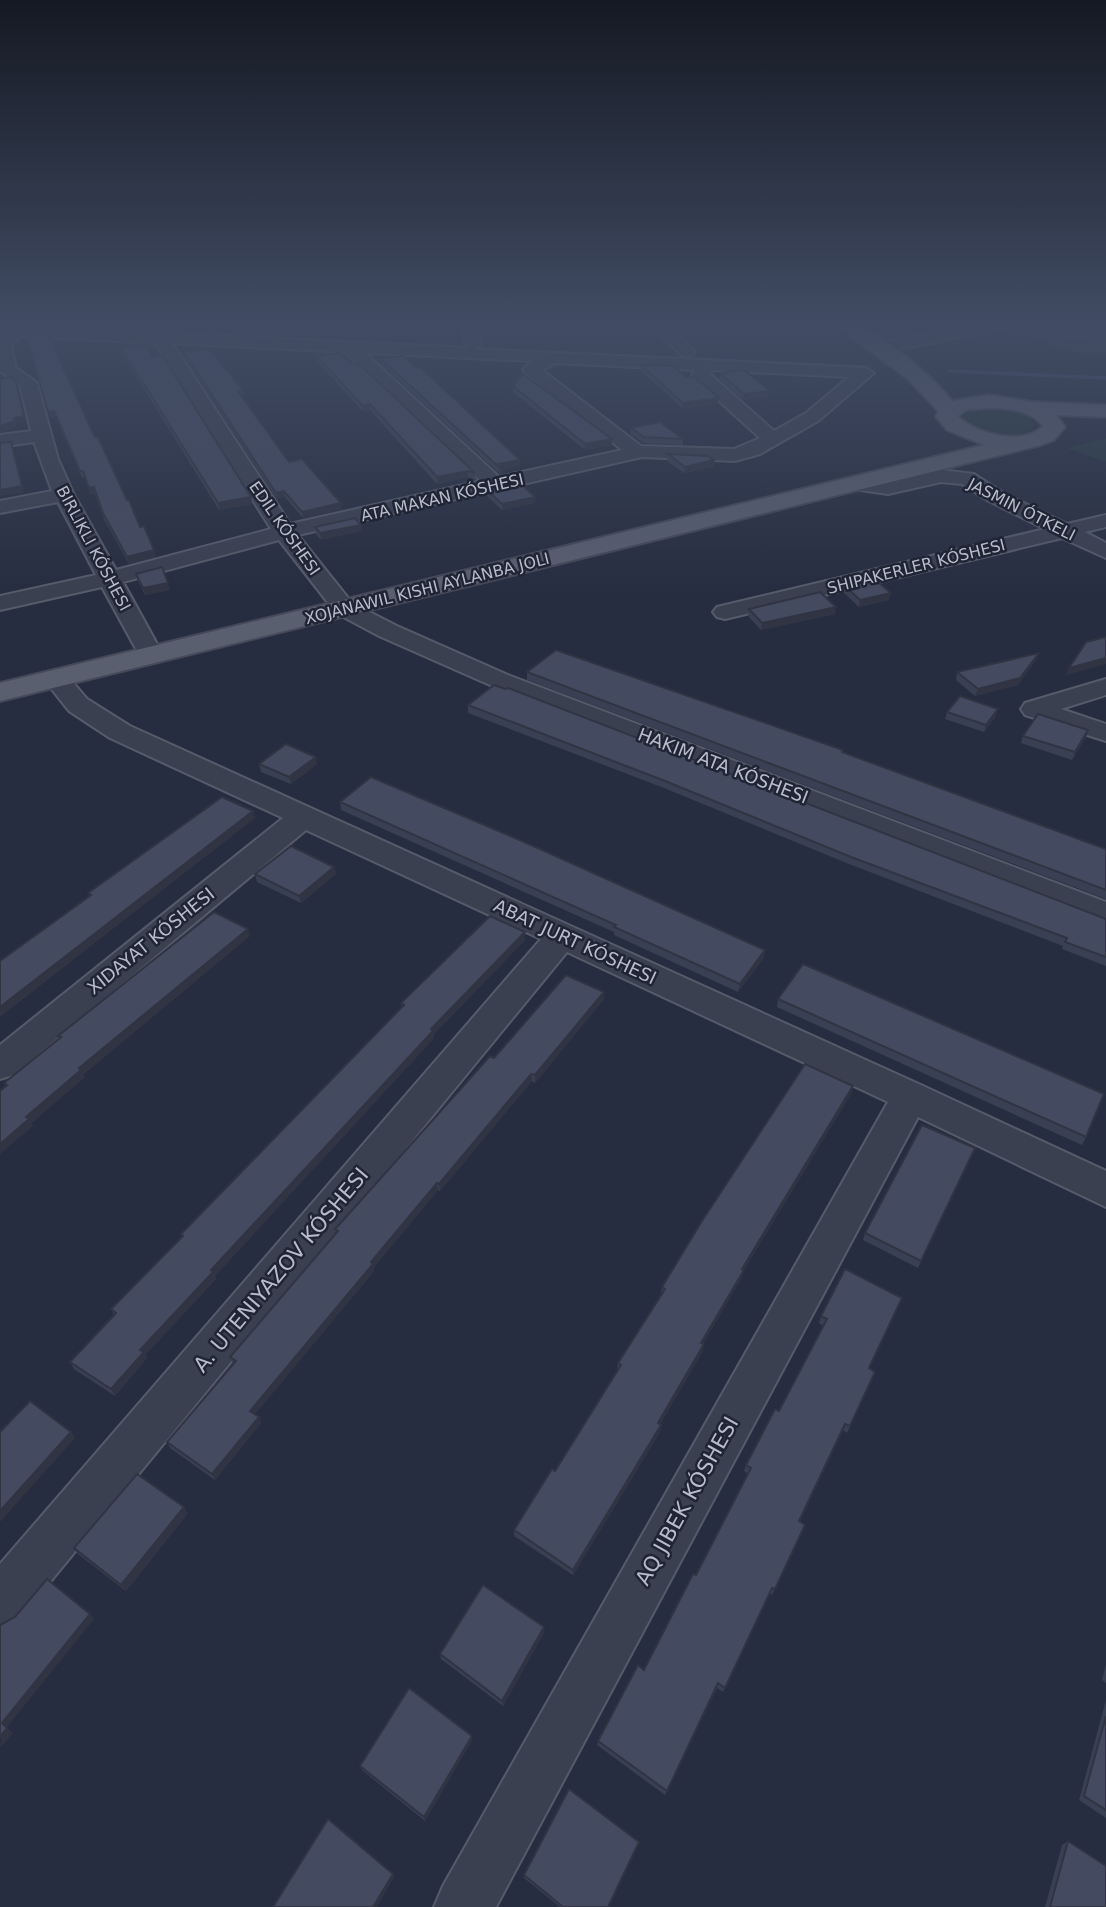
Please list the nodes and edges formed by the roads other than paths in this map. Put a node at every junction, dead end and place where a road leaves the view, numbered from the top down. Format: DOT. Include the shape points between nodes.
graph roads {
  1 [pos="36,413"];
  2 [pos="217,413"];
  3 [pos="419,413"];
  4 [pos="587,413"];
  5 [pos="741,413"];
  6 [pos="817,413"];
  7 [pos="947,413"];
  8 [pos="954,413"];
  9 [pos="1041,413"];
  10 [pos="949,417"];
  11 [pos="1106,422"];
  12 [pos="42,435"];
  13 [pos="1038,438"];
  14 [pos="773,439"];
  15 [pos="0,441"];
  16 [pos="637,452"];
  17 [pos="853,484"];
  18 [pos="496,485"];
  19 [pos="64,495"];
  20 [pos="0,507"];
  21 [pos="1106,521"];
  22 [pos="1063,530"];
  23 [pos="284,532"];
  24 [pos="1106,551"];
  25 [pos="111,578"];
  26 [pos="0,603"];
  27 [pos="344,608"];
  28 [pos="725,612"];
  29 [pos="150,655"];
  30 [pos="56,678"];
  31 [pos="1106,687"];
  32 [pos="0,692"];
  33 [pos="1106,733"];
  34 [pos="303,817"];
  35 [pos="1106,914"];
  36 [pos="562,936"];
  37 [pos="0,1065"];
  38 [pos="910,1096"];
  39 [pos="1106,1190"];
  40 [pos="0,1603"];
  41 [pos="464,1907"];
  1 -- 12 [label="street, BIRLIKLI KÓSHESI"];
  2 -- 23 [label="street, EDIL KÓSHESI"];
  3 -- 18 [label="street"];
  4 -- 16 [label="street"];
  5 -- 14 [label="street"];
  6 -- 14 [label="street, ATA MAKAN KÓSHESI"];
  7 -- 10 [label="main road"];
  8 -- 10 [label="main road"];
  9 -- 13 [label="main road" via="1054,427"];
  10 -- 13 [label="main road" via="971,435 986,439"];
  10 -- 17 [label="main road" via="920,454"];
  11 -- 13 [label="main road"];
  12 -- 15 [label="street"];
  12 -- 19 [label="street, BIRLIKLI KÓSHESI"];
  13 -- 17 [label="main road"];
  14 -- 16 [label="street, ATA MAKAN KÓSHESI" via="735,456"];
  16 -- 18 [label="street, ATA MAKAN KÓSHESI"];
  17 -- 22 [label="street, JASMIN ÓTKELI" via="888,488 941,477 967,478"];
  17 -- 27 [label="main road"];
  18 -- 23 [label="street, ATA MAKAN KÓSHESI"];
  19 -- 20 [label="street"];
  19 -- 25 [label="street, BIRLIKLI KÓSHESI"];
  21 -- 22 [label="street, SHIPAKERLER KÓSHESI"];
  22 -- 24 [label="street, JASMIN ÓTKELI"];
  22 -- 28 [label="street, SHIPAKERLER KÓSHESI"];
  23 -- 25 [label="street, ATA MAKAN KÓSHESI"];
  23 -- 27 [label="street, EDIL KÓSHESI"];
  25 -- 26 [label="street, ATA MAKAN KÓSHESI"];
  25 -- 29 [label="street, BIRLIKLI KÓSHESI"];
  27 -- 29 [label="main road"];
  27 -- 35 [label="street, HAKIM ATA KÓSHESI" via="492,677"];
  29 -- 30 [label="main road"];
  30 -- 32 [label="main road"];
  30 -- 34 [label="street, ABAT JURT KÓSHESI" via="78,705 120,732"];
  31 -- 33 [label="street" via="1034,709"];
  34 -- 36 [label="street, ABAT JURT KÓSHESI"];
  34 -- 37 [label="street, XIDAYAT KÓSHESI"];
  36 -- 38 [label="street, ABAT JURT KÓSHESI"];
  36 -- 40 [label="street, A. UTENIYAZOV KÓSHESI"];
  38 -- 39 [label="street, ABAT JURT KÓSHESI"];
  38 -- 41 [label="street, AQ JIBEK KÓSHESI"];
}
